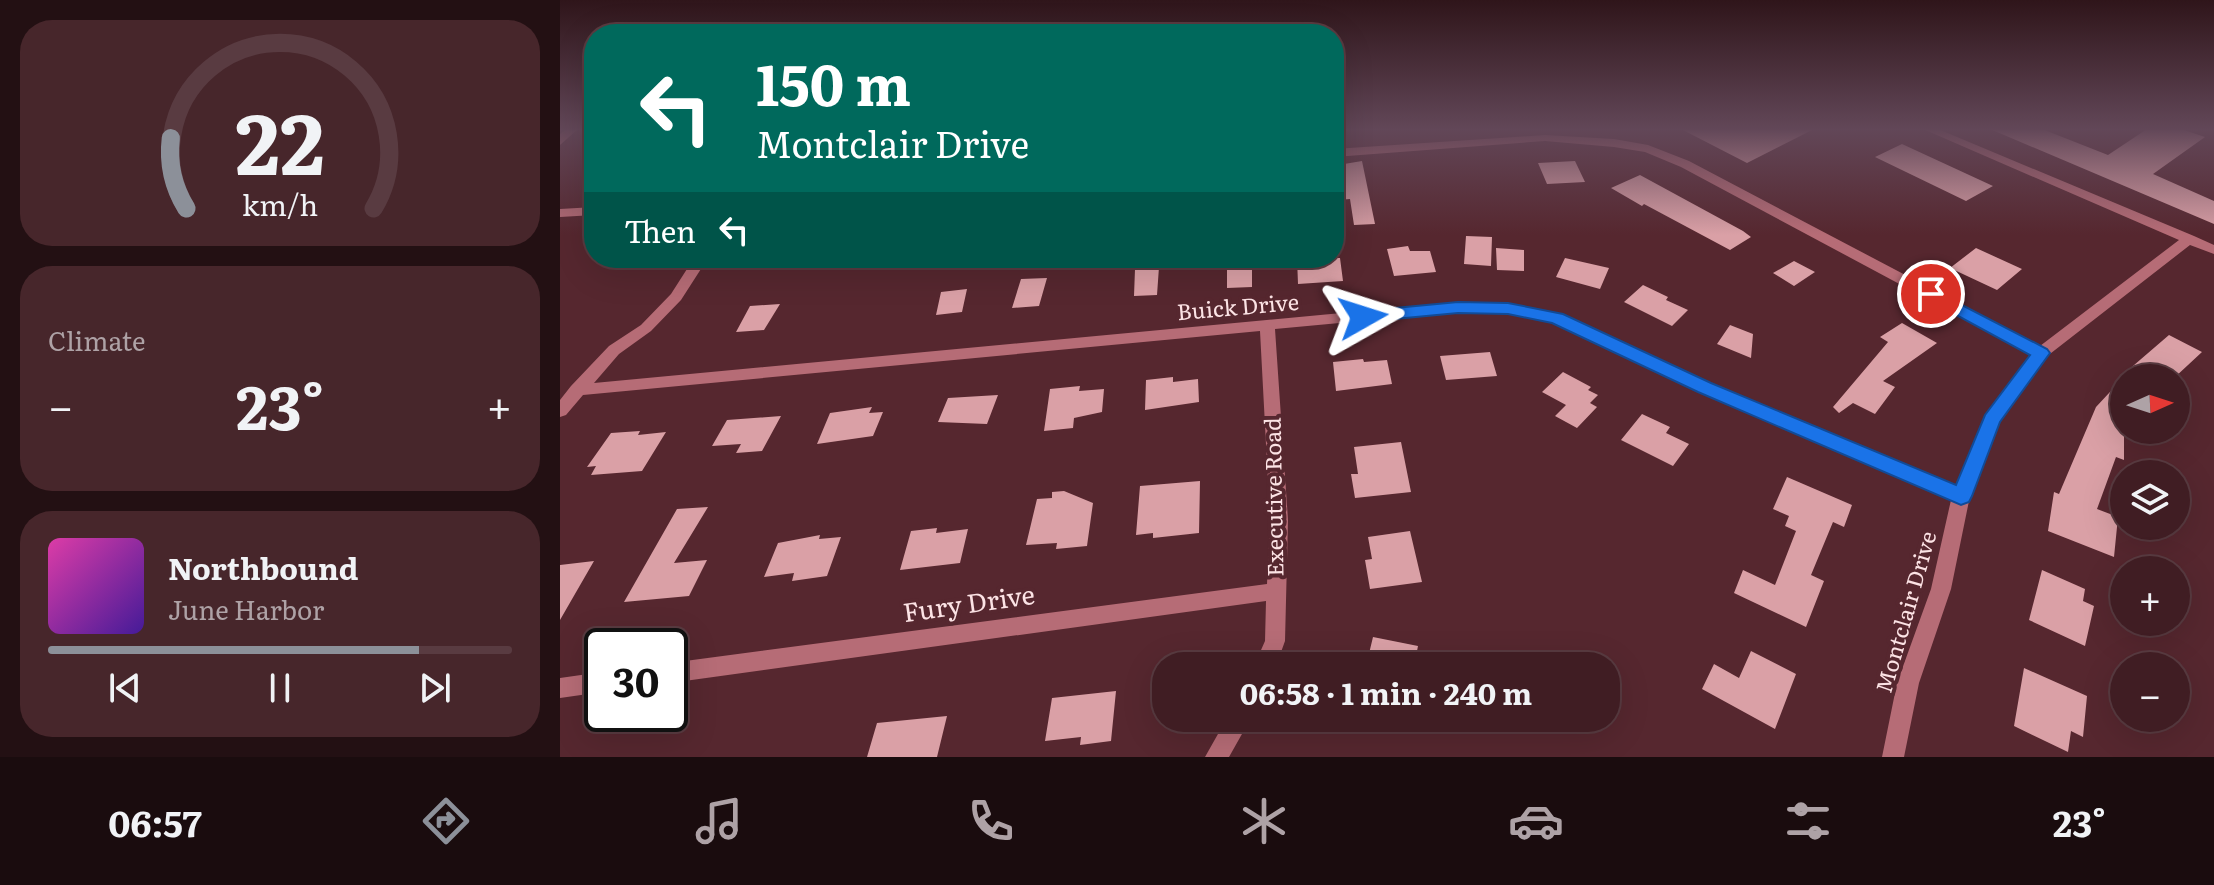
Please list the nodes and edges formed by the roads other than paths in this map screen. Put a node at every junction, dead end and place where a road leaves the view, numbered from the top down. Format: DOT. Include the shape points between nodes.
graph roads {
  1 [pos="1682,164"];
  2 [pos="2012,164"];
  3 [pos="584,212"];
  4 [pos="560,213"];
  5 [pos="2189,239"];
  6 [pos="2214,250"];
  7 [pos="695,268"];
  8 [pos="1267,326"];
  9 [pos="2041,353"];
  10 [pos="577,390"];
  11 [pos="560,411"];
  12 [pos="1961,496"];
  13 [pos="1276,591"];
  14 [pos="1271,652"];
  15 [pos="688,671"];
  16 [pos="584,685"];
  17 [pos="560,688"];
  18 [pos="1231,732"];
  19 [pos="1216,757"];
  20 [pos="1893,757"];
  1 -- 9 [label="street"];
  2 -- 5 [label="street"];
  3 -- 4 [label="street"];
  5 -- 6 [label="street"];
  5 -- 9 [label="street, Montclair Drive"];
  7 -- 10 [label="street" via="676,297"];
  8 -- 10 [label="street, Buick Drive"];
  8 -- 12 [label="street, Buick Drive" via="1458,307 1557,318"];
  8 -- 13 [label="street, Executive Road" via="1279,520"];
  9 -- 12 [label="street, Montclair Drive" via="1992,420"];
  10 -- 11 [label="street"];
  12 -- 20 [label="street, Montclair Drive" via="1941,589 1908,683"];
  13 -- 14 [label="street, Executive Road"];
  13 -- 15 [label="street, Fury Drive"];
  16 -- 17 [label="street"];
  18 -- 19 [label="street"];
}
